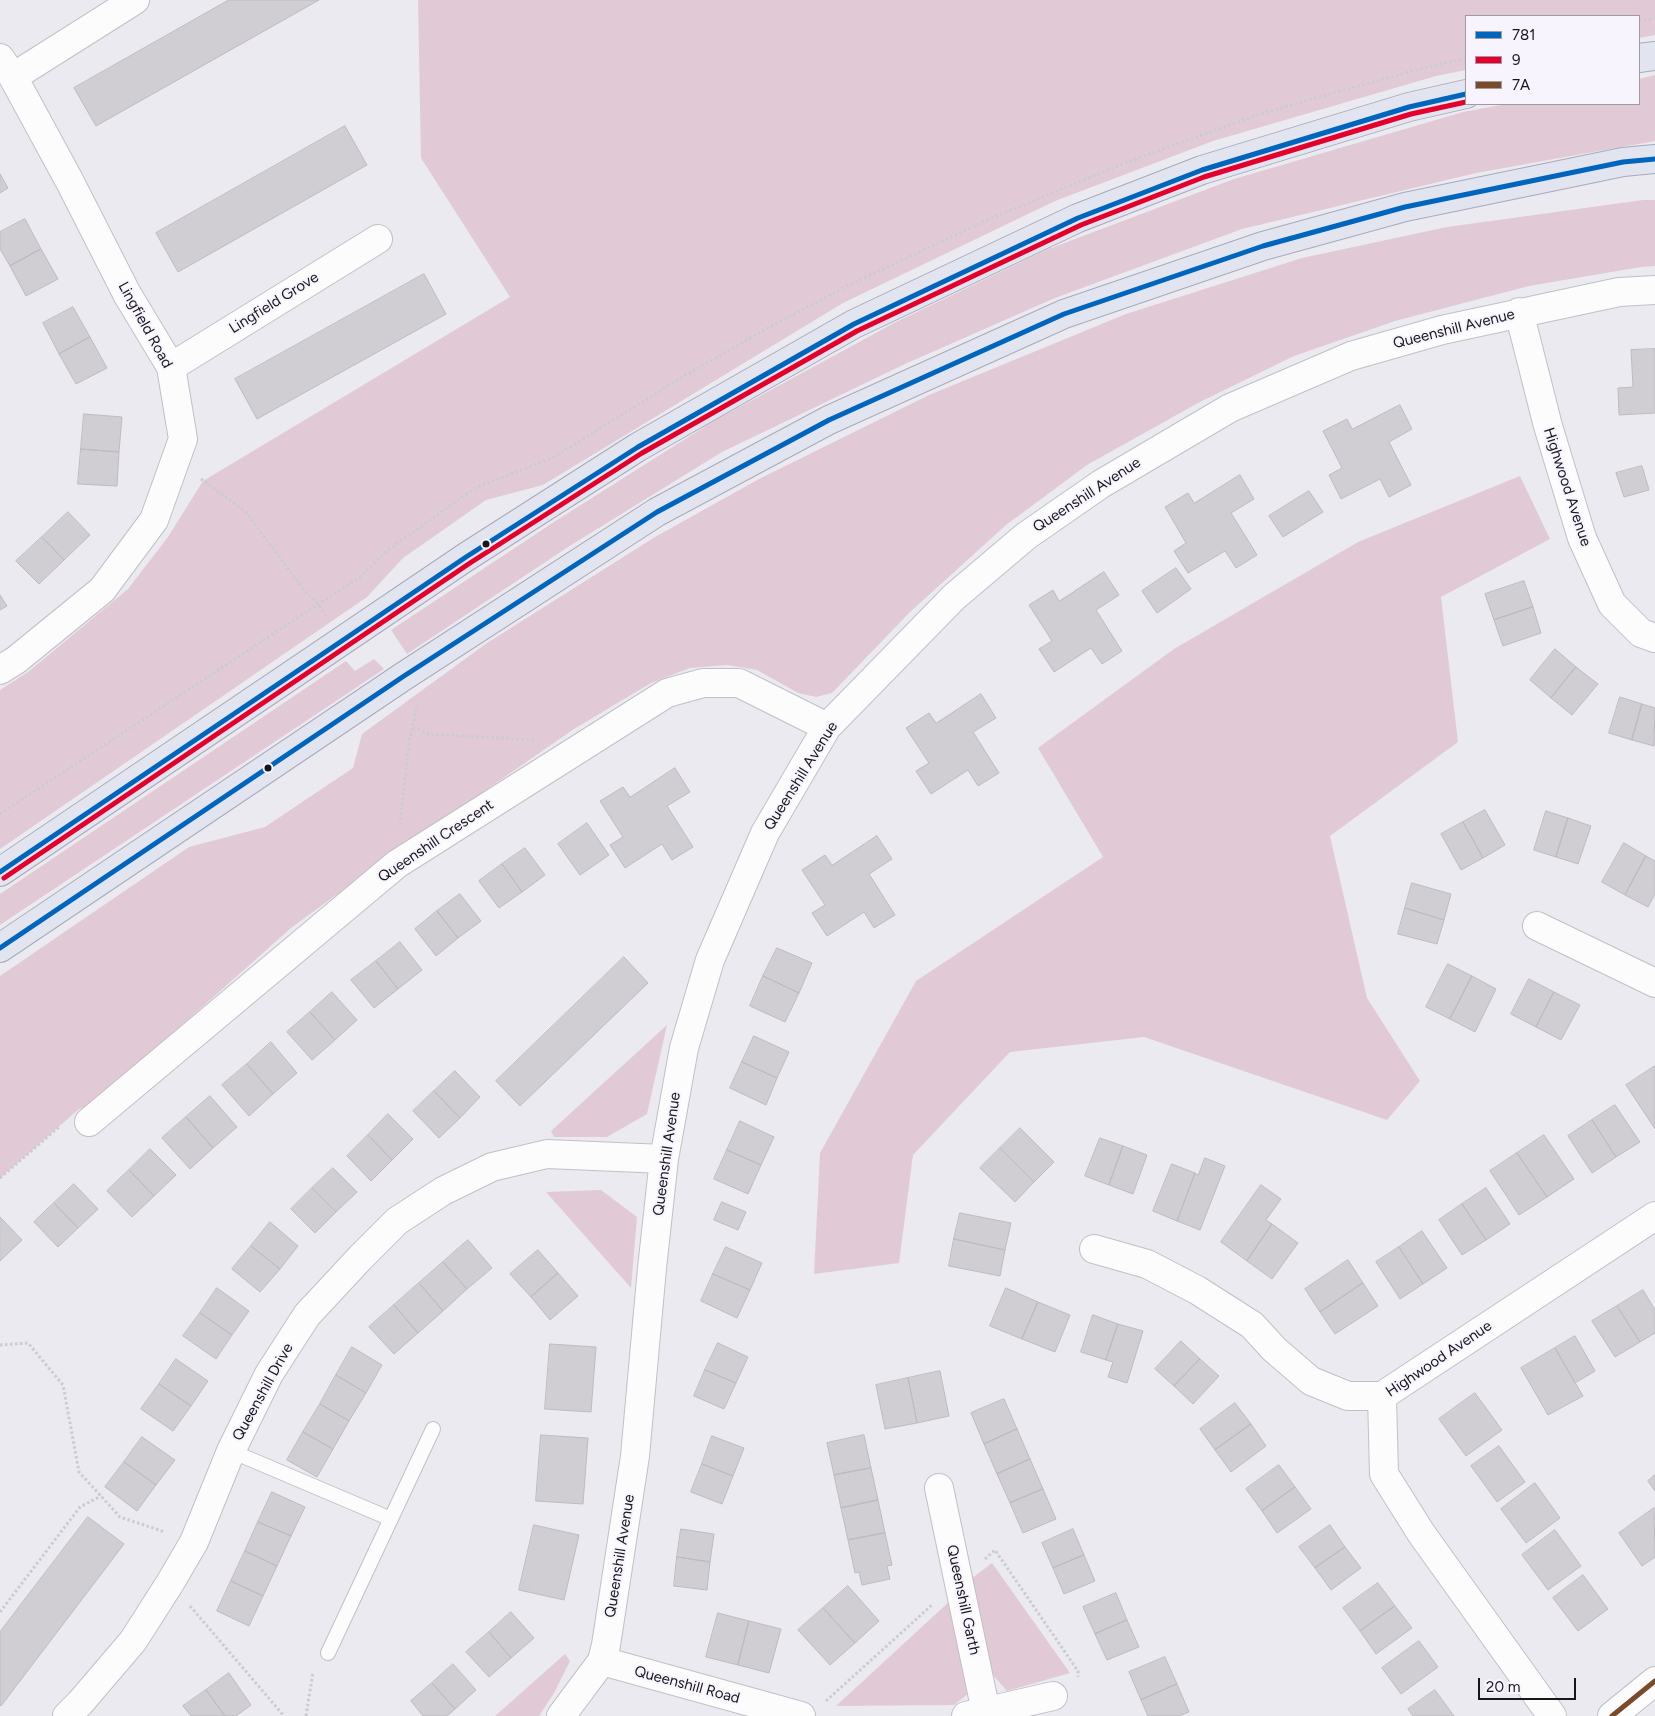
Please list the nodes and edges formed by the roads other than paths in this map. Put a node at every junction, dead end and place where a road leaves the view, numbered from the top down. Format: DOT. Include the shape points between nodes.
graph roads {
  1 [pos="135,0"];
  2 [pos="1655,56"];
  3 [pos="1640,58"];
  4 [pos="7,68"];
  5 [pos="1465,94"];
  6 [pos="1655,159"];
  7 [pos="378,239"];
  8 [pos="1655,290"];
  9 [pos="1520,312"];
  10 [pos="171,367"];
  11 [pos="1655,638"];
  12 [pos="0,670"];
  13 [pos="827,727"];
  14 [pos="0,872"];
  15 [pos="1537,926"];
  16 [pos="0,948"];
  17 [pos="1655,983"];
  18 [pos="89,1122"];
  19 [pos="664,1159"];
  20 [pos="1655,1216"];
  21 [pos="1094,1249"];
  22 [pos="1382,1396"];
  23 [pos="433,1429"];
  24 [pos="231,1451"];
  25 [pos="939,1488"];
  26 [pos="391,1519"];
  27 [pos="328,1653"];
  28 [pos="602,1661"];
  29 [pos="1655,1681"];
  30 [pos="1053,1696"];
  31 [pos="812,1710"];
  32 [pos="976,1714"];
  33 [pos="67,1716"];
  34 [pos="560,1716"];
  35 [pos="1552,1716"];
  36 [pos="1612,1716"];
  1 -- 4 [label="street"];
  2 -- 3 [label="highway"];
  4 -- 10 [label="street, Lingfield Road" via="128,294"];
  5 -- 14 [label="highway" via="1409,107 1202,170 1078,218 854,324 638,447 474,552"];
  6 -- 16 [label="highway" via="1623,162 1405,207 1263,246 1064,314 829,420 657,512 404,676"];
  7 -- 10 [label="street, Lingfield Grove"];
  8 -- 9 [label="street, Queenshill Avenue" via="1619,292"];
  9 -- 11 [label="street, Highwood Avenue" via="1548,426 1582,538 1612,604 1641,632"];
  9 -- 13 [label="street, Queenshill Avenue" via="1351,356 1230,408 1101,484 1026,536 954,597"];
  10 -- 12 [label="street, Lingfield Road" via="182,439 154,520 102,590"];
  13 -- 18 [label="street, Queenshill Crescent" via="739,683 703,683 667,693 397,864"];
  13 -- 19 [label="street, Queenshill Avenue" via="765,833 710,960 684,1048"];
  15 -- 17 [label="street"];
  19 -- 24 [label="street, Queenshill Drive" via="547,1154 492,1167 442,1191 397,1221 307,1315 269,1374"];
  19 -- 28 [label="street, Queenshill Avenue" via="635,1456"];
  20 -- 22 [label="street, Highwood Avenue"];
  21 -- 22 [label="street" via="1147,1264 1197,1290 1252,1325 1274,1350 1311,1382 1348,1396"];
  22 -- 35 [label="street, Highwood Avenue" via="1384,1474 1421,1533"];
  23 -- 26 [label="lane"];
  24 -- 26 [label="lane"];
  24 -- 33 [label="street, Queenshill Drive" via="194,1542 170,1583 133,1641"];
  25 -- 32 [label="street, Queenshill Garth" via="959,1581"];
  26 -- 27 [label="lane"];
  28 -- 31 [label="street, Queenshill Road"];
  28 -- 34 [label="street, Queenshill Avenue"];
  29 -- 36 [label="street"];
  30 -- 32 [label="street"];
}
